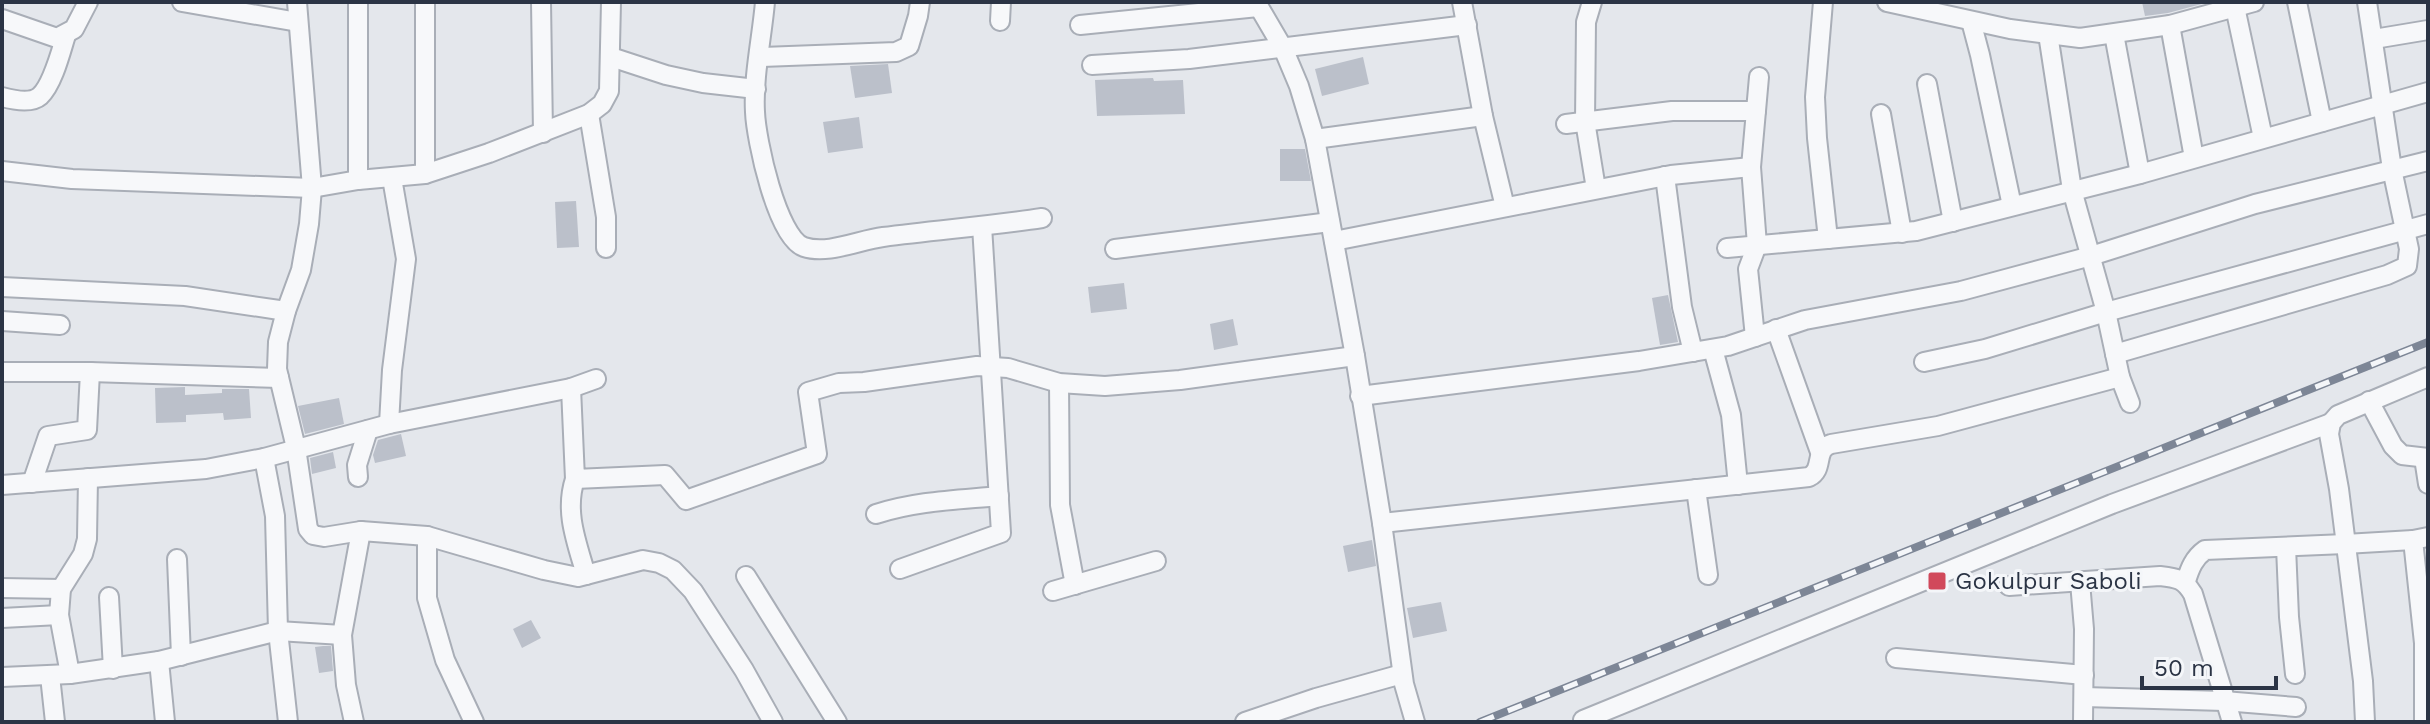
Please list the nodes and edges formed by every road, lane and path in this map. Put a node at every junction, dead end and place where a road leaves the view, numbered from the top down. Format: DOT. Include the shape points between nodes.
graph roads {
  1 [pos="88,2"];
  2 [pos="182,2"];
  3 [pos="297,2"];
  4 [pos="358,2"];
  5 [pos="425,2"];
  6 [pos="541,2"];
  7 [pos="611,2"];
  8 [pos="765,2"];
  9 [pos="920,2"];
  10 [pos="1462,2"];
  11 [pos="1592,2"];
  12 [pos="1823,2"];
  13 [pos="1887,2"];
  14 [pos="2254,2"];
  15 [pos="2297,2"];
  16 [pos="2367,2"];
  17 [pos="1257,4"];
  18 [pos="2235,7"];
  19 [pos="2,19"];
  20 [pos="1971,21"];
  21 [pos="298,22"];
  22 [pos="1080,25"];
  23 [pos="1467,25"];
  24 [pos="2170,25"];
  25 [pos="2428,30"];
  26 [pos="2048,34"];
  27 [pos="2114,34"];
  28 [pos="66,35"];
  29 [pos="2374,39"];
  30 [pos="1283,48"];
  31 [pos="611,57"];
  32 [pos="759,57"];
  33 [pos="1092,65"];
  34 [pos="1759,77"];
  35 [pos="1927,84"];
  36 [pos="756,89"];
  37 [pos="2428,92"];
  38 [pos="2,97"];
  39 [pos="2384,104"];
  40 [pos="1756,111"];
  41 [pos="589,114"];
  42 [pos="1881,114"];
  43 [pos="1483,116"];
  44 [pos="1585,121"];
  45 [pos="2322,122"];
  46 [pos="1566,124"];
  47 [pos="543,133"];
  48 [pos="2263,138"];
  49 [pos="1315,139"];
  50 [pos="2194,158"];
  51 [pos="2428,161"];
  52 [pos="1751,167"];
  53 [pos="2392,169"];
  54 [pos="2,171"];
  55 [pos="425,174"];
  56 [pos="2140,174"];
  57 [pos="1665,176"];
  58 [pos="392,178"];
  59 [pos="358,180"];
  60 [pos="312,188"];
  61 [pos="1596,189"];
  62 [pos="2072,190"];
  63 [pos="2012,206"];
  64 [pos="1505,207"];
  65 [pos="1042,218"];
  66 [pos="1953,222"];
  67 [pos="2428,224"];
  68 [pos="982,226"];
  69 [pos="1332,231"];
  70 [pos="2405,231"];
  71 [pos="1902,233"];
  72 [pos="1828,239"];
  73 [pos="1757,245"];
  74 [pos="606,248"];
  75 [pos="1727,248"];
  76 [pos="1115,249"];
  77 [pos="2091,256"];
  78 [pos="2,287"];
  79 [pos="286,311"];
  80 [pos="2106,312"];
  81 [pos="2,321"];
  82 [pos="60,325"];
  83 [pos="1776,329"];
  84 [pos="1755,337"];
  85 [pos="1713,349"];
  86 [pos="1693,352"];
  87 [pos="2115,354"];
  88 [pos="1355,356"];
  89 [pos="1924,362"];
  90 [pos="992,367"];
  91 [pos="2,372"];
  92 [pos="90,372"];
  93 [pos="2120,377"];
  94 [pos="2428,377"];
  95 [pos="279,378"];
  96 [pos="596,379"];
  97 [pos="1059,383"];
  98 [pos="571,388"];
  99 [pos="1360,396"];
  100 [pos="2369,401"];
  101 [pos="2130,403"];
  102 [pos="2331,423"];
  103 [pos="389,424"];
  104 [pos="368,430"];
  105 [pos="296,448"];
  106 [pos="1820,452"];
  107 [pos="264,458"];
  108 [pos="2426,458"];
  109 [pos="358,477"];
  110 [pos="88,478"];
  111 [pos="575,479"];
  112 [pos="32,483"];
  113 [pos="2428,484"];
  114 [pos="2,485"];
  115 [pos="1738,485"];
  116 [pos="1696,489"];
  117 [pos="999,496"];
  118 [pos="876,514"];
  119 [pos="1382,523"];
  120 [pos="361,531"];
  121 [pos="427,536"];
  122 [pos="2420,538"];
  123 [pos="2345,544"];
  124 [pos="2286,547"];
  125 [pos="177,559"];
  126 [pos="1156,561"];
  127 [pos="900,569"];
  128 [pos="586,575"];
  129 [pos="1708,575"];
  130 [pos="746,576"];
  131 [pos="2186,581"];
  132 [pos="2080,582"];
  133 [pos="1075,585"];
  134 [pos="2009,586"];
  135 [pos="2,588"];
  136 [pos="61,589"];
  137 [pos="1053,591"];
  138 [pos="109,597"];
  139 [pos="59,615"];
  140 [pos="2,618"];
  141 [pos="278,631"];
  142 [pos="342,635"];
  143 [pos="181,656"];
  144 [pos="1896,658"];
  145 [pos="159,661"];
  146 [pos="113,669"];
  147 [pos="70,674"];
  148 [pos="1402,674"];
  149 [pos="2295,674"];
  150 [pos="2084,675"];
  151 [pos="50,676"];
  152 [pos="2,677"];
  153 [pos="2084,697"];
  154 [pos="2224,701"];
  155 [pos="2296,707"];
  156 [pos="1583,720"];
  157 [pos="55,722"];
  158 [pos="165,722"];
  159 [pos="288,722"];
  160 [pos="354,722"];
  161 [pos="474,722"];
  162 [pos="773,722"];
  163 [pos="837,722"];
  164 [pos="1245,722"];
  165 [pos="1415,722"];
  166 [pos="2083,722"];
  167 [pos="2232,722"];
  168 [pos="2365,722"];
  169 [pos="2424,722"];
  1 -- 28 [label="street"];
  2 -- 21 [label="street"];
  3 -- 21 [label="street"];
  4 -- 59 [label="street"];
  5 -- 55 [label="street"];
  6 -- 47 [label="street"];
  7 -- 31 [label="street"];
  8 -- 32 [label="street"];
  9 -- 32 [label="street" via="909,46 896,52"];
  10 -- 23 [label="street"];
  11 -- 44 [label="street" via="1586,22"];
  12 -- 72 [label="street" via="1815,97"];
  13 -- 20 [label="street"];
  14 -- 18 [label="street"];
  15 -- 45 [label="street"];
  16 -- 29 [label="street"];
  17 -- 22 [label="street"];
  17 -- 30 [label="street"];
  18 -- 24 [label="street"];
  18 -- 48 [label="street"];
  19 -- 28 [label="street" via="46,36"];
  20 -- 26 [label="street"];
  20 -- 63 [label="street"];
  21 -- 60 [label="street"];
  23 -- 30 [label="street"];
  23 -- 43 [label="street"];
  24 -- 27 [label="street"];
  24 -- 50 [label="street"];
  25 -- 29 [label="street"];
  26 -- 27 [label="street"];
  26 -- 62 [label="street"];
  27 -- 56 [label="street"];
  28 -- 38 [label="street" via="40,96"];
  29 -- 39 [label="street"];
  30 -- 33 [label="street"];
  30 -- 49 [label="street"];
  31 -- 36 [label="street" via="666,75"];
  31 -- 41 [label="street" via="609,91"];
  32 -- 36 [label="street"];
  34 -- 40 [label="street"];
  35 -- 66 [label="street"];
  36 -- 68 [label="street" via="755,113 769,184 785,226 804,247 827,249 880,237"];
  37 -- 39 [label="street"];
  39 -- 45 [label="street"];
  39 -- 53 [label="street"];
  40 -- 44 [label="street" via="1672,111"];
  40 -- 52 [label="street"];
  41 -- 47 [label="street"];
  41 -- 74 [label="street"];
  42 -- 71 [label="street"];
  43 -- 49 [label="street"];
  43 -- 64 [label="street"];
  44 -- 46 [label="street"];
  44 -- 61 [label="street"];
  45 -- 48 [label="street"];
  47 -- 55 [label="street"];
  48 -- 50 [label="street"];
  49 -- 69 [label="street"];
  50 -- 56 [label="street"];
  51 -- 53 [label="street"];
  52 -- 57 [label="street"];
  52 -- 73 [label="street"];
  53 -- 70 [label="street"];
  53 -- 77 [label="street" via="2255,204"];
  54 -- 60 [label="street" via="72,179"];
  55 -- 58 [label="street"];
  56 -- 62 [label="street"];
  57 -- 61 [label="street"];
  57 -- 86 [label="street"];
  58 -- 59 [label="street"];
  58 -- 103 [label="street" via="406,259"];
  59 -- 60 [label="street"];
  60 -- 79 [label="street" via="301,270"];
  61 -- 64 [label="street"];
  62 -- 63 [label="street"];
  62 -- 77 [label="street"];
  63 -- 66 [label="street"];
  64 -- 69 [label="street"];
  65 -- 68 [label="street"];
  66 -- 71 [label="street"];
  67 -- 70 [label="street"];
  68 -- 90 [label="street"];
  69 -- 76 [label="street"];
  69 -- 88 [label="street"];
  70 -- 80 [label="street"];
  70 -- 87 [label="street" via="2409,260 2400,271"];
  71 -- 72 [label="street"];
  72 -- 73 [label="street"];
  73 -- 75 [label="street"];
  73 -- 84 [label="street" via="1748,269"];
  77 -- 80 [label="street"];
  77 -- 83 [label="street" via="1961,291"];
  78 -- 79 [label="street" via="185,296"];
  79 -- 95 [label="street" via="278,342"];
  80 -- 87 [label="street"];
  80 -- 89 [label="street"];
  81 -- 82 [label="street"];
  83 -- 84 [label="street"];
  83 -- 106 [label="street"];
  84 -- 85 [label="street"];
  85 -- 86 [label="street"];
  85 -- 115 [label="street" via="1731,415"];
  86 -- 99 [label="street"];
  87 -- 93 [label="street"];
  88 -- 97 [label="street" via="1180,380 1105,386"];
  88 -- 99 [label="street"];
  90 -- 97 [label="street"];
  90 -- 111 [label="street" via="839,383 808,392 817,454 686,500 665,475"];
  90 -- 117 [label="street"];
  91 -- 92 [label="street"];
  92 -- 95 [label="street"];
  92 -- 112 [label="street" via="87,430 48,436"];
  93 -- 101 [label="street"];
  93 -- 106 [label="street" via="1938,426 1831,444"];
  94 -- 100 [label="street"];
  95 -- 105 [label="street"];
  96 -- 98 [label="street"];
  97 -- 133 [label="street" via="1060,505"];
  98 -- 103 [label="street"];
  98 -- 111 [label="street"];
  99 -- 119 [label="street"];
  100 -- 102 [label="street"];
  100 -- 108 [label="street" via="2393,446 2402,455"];
  102 -- 123 [label="street"];
  102 -- 156 [label="street" via="2112,504"];
  103 -- 104 [label="street"];
  104 -- 105 [label="street"];
  104 -- 109 [label="street"];
  105 -- 107 [label="street"];
  105 -- 120 [label="street" via="313,535"];
  106 -- 115 [label="street" via="1818,469 1809,477"];
  107 -- 110 [label="street" via="206,469"];
  107 -- 141 [label="street" via="275,516"];
  108 -- 113 [label="street"];
  110 -- 112 [label="street"];
  110 -- 136 [label="street" via="87,539"];
  111 -- 128 [label="street" via="570,519"];
  112 -- 114 [label="street"];
  115 -- 116 [label="street"];
  116 -- 119 [label="street"];
  116 -- 129 [label="street"];
  117 -- 118 [label="street" via="901,506"];
  117 -- 127 [label="street" via="1001,533"];
  119 -- 148 [label="street"];
  120 -- 121 [label="street"];
  120 -- 142 [label="street"];
  121 -- 128 [label="street" via="544,570"];
  121 -- 161 [label="street" via="427,598 445,660"];
  122 -- 123 [label="street"];
  122 -- 169 [label="street"];
  123 -- 124 [label="street"];
  123 -- 168 [label="street"];
  124 -- 131 [label="street" via="2205,550"];
  124 -- 149 [label="street"];
  125 -- 143 [label="street"];
  126 -- 133 [label="street"];
  128 -- 162 [label="street" via="643,560 673,570 702,604"];
  130 -- 163 [label="street"];
  131 -- 132 [label="street" via="2160,576"];
  131 -- 154 [label="street"];
  132 -- 134 [label="street"];
  132 -- 150 [label="street"];
  133 -- 137 [label="street"];
  135 -- 136 [label="street"];
  136 -- 139 [label="street"];
  138 -- 146 [label="street"];
  139 -- 140 [label="street"];
  139 -- 147 [label="street"];
  141 -- 142 [label="street"];
  141 -- 143 [label="street"];
  141 -- 159 [label="street"];
  142 -- 160 [label="street"];
  143 -- 145 [label="street"];
  144 -- 150 [label="street"];
  145 -- 146 [label="street"];
  145 -- 158 [label="street"];
  146 -- 147 [label="street"];
  147 -- 151 [label="street"];
  148 -- 164 [label="street"];
  148 -- 165 [label="street"];
  150 -- 153 [label="street"];
  151 -- 152 [label="street"];
  151 -- 157 [label="street"];
  153 -- 154 [label="street"];
  153 -- 166 [label="street"];
  154 -- 155 [label="street"];
  154 -- 167 [label="street"];
}
